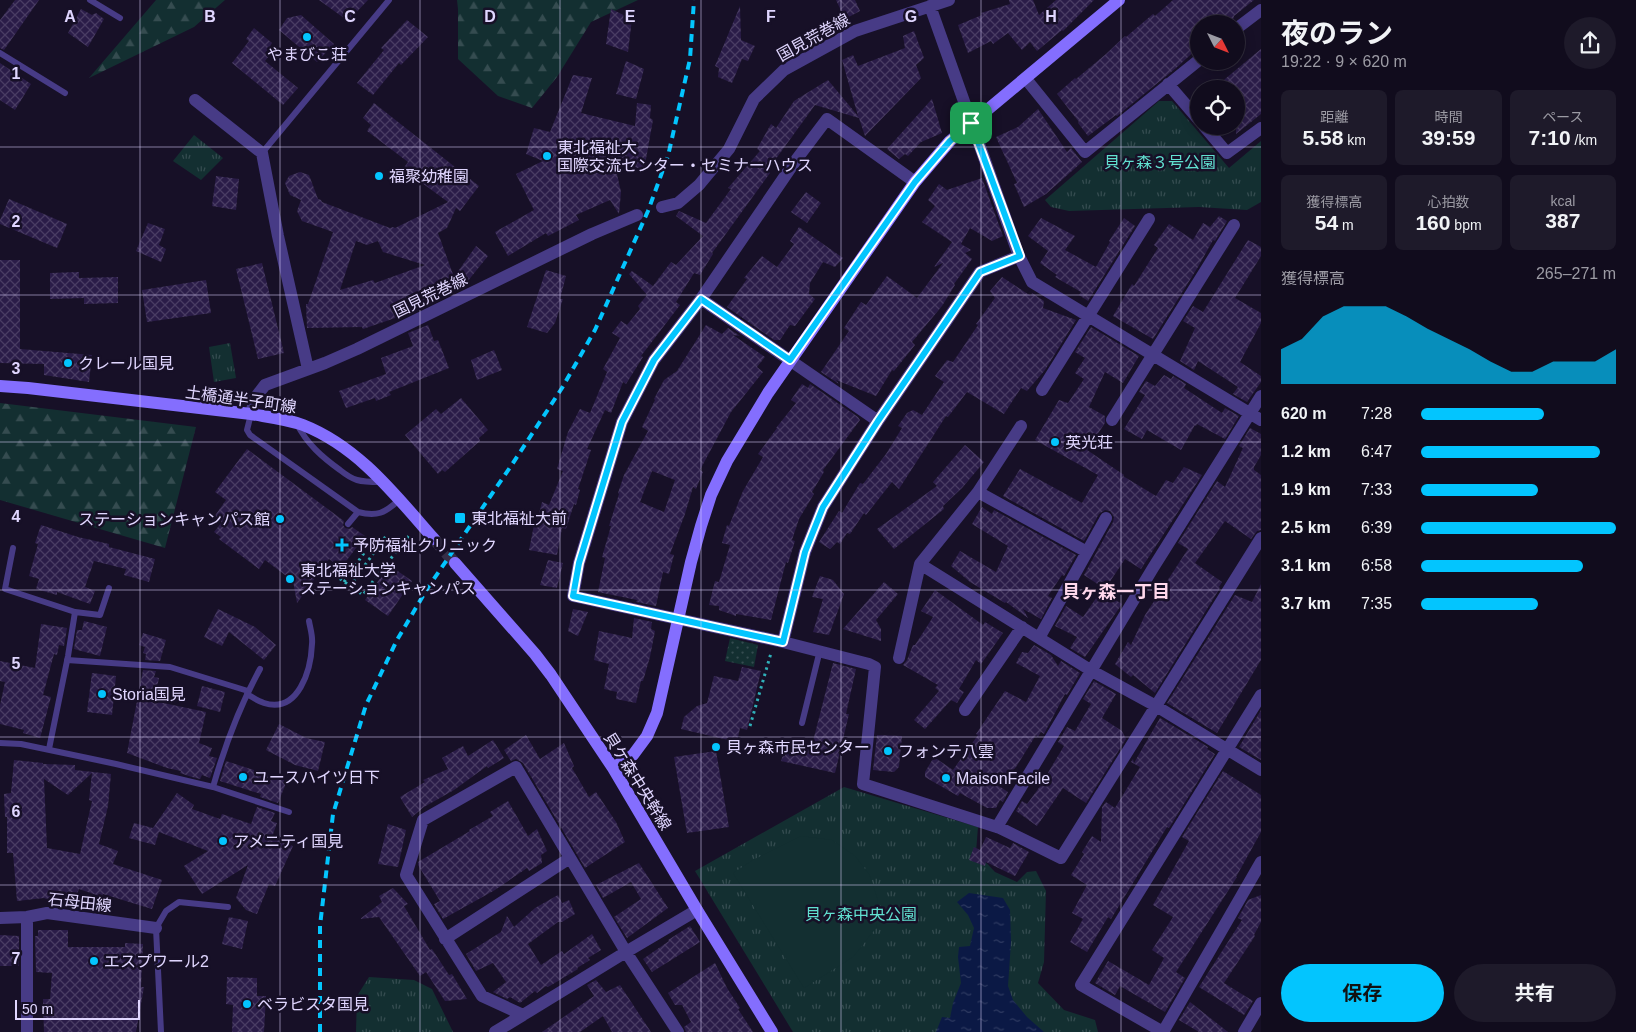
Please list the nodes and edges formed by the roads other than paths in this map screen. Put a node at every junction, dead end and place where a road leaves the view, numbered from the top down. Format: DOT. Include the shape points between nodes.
graph roads {
  1 [pos="90,0"];
  2 [pos="390,0"];
  3 [pos="949,0"];
  4 [pos="1119,0"];
  5 [pos="922,5"];
  6 [pos="1261,10"];
  7 [pos="120,18"];
  8 [pos="1245,23"];
  9 [pos="0,53"];
  10 [pos="1190,67"];
  11 [pos="1026,79"];
  12 [pos="1168,84"];
  13 [pos="65,93"];
  14 [pos="195,100"];
  15 [pos="1190,110"];
  16 [pos="971,123"];
  17 [pos="1261,128"];
  18 [pos="1212,135"];
  19 [pos="262,153"];
  20 [pos="915,182"];
  21 [pos="662,207"];
  22 [pos="637,215"];
  23 [pos="1149,219"];
  24 [pos="1234,225"];
  25 [pos="1020,256"];
  26 [pos="701,299"];
  27 [pos="1088,316"];
  28 [pos="1152,354"];
  29 [pos="790,360"];
  30 [pos="308,369"];
  31 [pos="0,386"];
  32 [pos="1042,390"];
  33 [pos="1261,396"];
  34 [pos="251,414"];
  35 [pos="1256,416"];
  36 [pos="1112,420"];
  37 [pos="878,421"];
  38 [pos="296,423"];
  39 [pos="1021,426"];
  40 [pos="384,482"];
  41 [pos="978,492"];
  42 [pos="399,500"];
  43 [pos="358,512"];
  44 [pos="1106,518"];
  45 [pos="348,524"];
  46 [pos="1261,538"];
  47 [pos="434,539"];
  48 [pos="13,548"];
  49 [pos="1087,552"];
  50 [pos="455,564"];
  51 [pos="920,564"];
  52 [pos="109,588"];
  53 [pos="74,612"];
  54 [pos="679,619"];
  55 [pos="309,621"];
  56 [pos="1022,627"];
  57 [pos="1039,638"];
  58 [pos="778,641"];
  59 [pos="820,650"];
  60 [pos="899,658"];
  61 [pos="67,660"];
  62 [pos="260,669"];
  63 [pos="1092,671"];
  64 [pos="248,692"];
  65 [pos="1261,695"];
  66 [pos="1156,706"];
  67 [pos="965,710"];
  68 [pos="802,723"];
  69 [pos="0,742"];
  70 [pos="48,749"];
  71 [pos="1228,750"];
  72 [pos="613,768"];
  73 [pos="1261,770"];
  74 [pos="213,787"];
  75 [pos="289,812"];
  76 [pos="998,827"];
  77 [pos="570,858"];
  78 [pos="1261,862"];
  79 [pos="228,907"];
  80 [pos="697,910"];
  81 [pos="27,917"];
  82 [pos="0,918"];
  83 [pos="156,928"];
  84 [pos="445,939"];
  85 [pos="626,952"];
  86 [pos="1261,1003"];
  87 [pos="523,1015"];
  88 [pos="676,1031"];
  89 [pos="27,1032"];
  90 [pos="161,1032"];
  91 [pos="495,1032"];
  92 [pos="772,1032"];
  93 [pos="1163,1032"];
  94 [pos="1244,1032"];
  1 -- 7 [label="lane"];
  2 -- 19 [label="lane"];
  3 -- 5 [label="street, 国見荒巻線"];
  4 -- 11 [label="street"];
  5 -- 16 [label="street"];
  5 -- 21 [label="street, 国見荒巻線" via="855,31 784,70 754,99 729,149 699,185 678,203"];
  6 -- 8 [label="street"];
  9 -- 13 [label="lane"];
  10 -- 12 [label="street"];
  11 -- 12 [label="street" via="1085,152"];
  11 -- 16 [label="street"];
  12 -- 15 [label="street"];
  14 -- 19 [label="street"];
  16 -- 20 [label="street" via="950,141"];
  16 -- 25 [label="street"];
  17 -- 18 [label="street" via="1227,153"];
  19 -- 30 [label="street"];
  20 -- 26 [label="street" via="827,119"];
  20 -- 29 [label="street"];
  22 -- 30 [label="street, 国見荒巻線" via="357,349"];
  23 -- 27 [label="street"];
  24 -- 28 [label="street"];
  25 -- 27 [label="street" via="1032,282"];
  25 -- 37 [label="street" via="980,272"];
  26 -- 29 [label="street"];
  26 -- 54 [label="street" via="654,360 622,422 579,563 573,596"];
  27 -- 28 [label="street"];
  27 -- 32 [label="street"];
  28 -- 35 [label="street"];
  28 -- 36 [label="street"];
  29 -- 37 [label="street"];
  29 -- 54 [label="street" via="747,426 711,495"];
  30 -- 34 [label="street, 国見荒巻線" via="265,385 255,398"];
  31 -- 34 [label="street, 土橋通半子町線"];
  33 -- 35 [label="street"];
  34 -- 38 [label="street, 土橋通半子町線"];
  34 -- 43 [label="lane" via="247,430 250,435"];
  35 -- 63 [label="street" via="1153,568"];
  37 -- 58 [label="street" via="823,507 805,552"];
  38 -- 40 [label="street, 土橋通半子町線" via="344,448"];
  38 -- 40 [label="lane" via="328,462 359,481"];
  39 -- 41 [label="street"];
  40 -- 42 [label="street, 土橋通半子町線"];
  41 -- 49 [label="street"];
  41 -- 51 [label="street"];
  42 -- 43 [label="lane" via="379,514"];
  42 -- 47 [label="street, 土橋通半子町線"];
  43 -- 45 [label="lane"];
  44 -- 49 [label="street"];
  46 -- 66 [label="street"];
  48 -- 53 [label="lane" via="5,589"];
  49 -- 57 [label="street"];
  50 -- 72 [label="street, 貝ケ森中央幹線" via="535,654"];
  51 -- 56 [label="street"];
  51 -- 60 [label="street"];
  52 -- 53 [label="lane" via="100,615"];
  53 -- 61 [label="lane"];
  54 -- 58 [label="street"];
  54 -- 72 [label="street" via="657,713 647,736 632,755"];
  55 -- 64 [label="lane" via="312,644 306,674 293,698 277,704 264,703"];
  56 -- 57 [label="street"];
  56 -- 67 [label="street"];
  57 -- 63 [label="street"];
  58 -- 59 [label="street"];
  59 -- 68 [label="lane"];
  59 -- 76 [label="street" via="875,667 863,784"];
  61 -- 64 [label="lane" via="170,667"];
  61 -- 70 [label="lane"];
  62 -- 64 [label="lane"];
  63 -- 66 [label="street"];
  63 -- 76 [label="street"];
  64 -- 74 [label="lane" via="227,741"];
  65 -- 71 [label="street"];
  66 -- 71 [label="street"];
  66 -- 76 [label="street" via="1061,858"];
  69 -- 70 [label="lane"];
  70 -- 74 [label="lane"];
  71 -- 73 [label="street"];
  71 -- 93 [label="street" via="1081,985"];
  72 -- 80 [label="street, 貝ケ森中央幹線"];
  74 -- 75 [label="lane"];
  77 -- 84 [label="street"];
  77 -- 84 [label="street" via="516,767 423,820 406,876"];
  77 -- 85 [label="street"];
  78 -- 93 [label="street"];
  79 -- 83 [label="lane" via="179,902 166,911"];
  80 -- 85 [label="street"];
  80 -- 92 [label="street, 貝ケ森中央幹線"];
  81 -- 82 [label="street, 石母田線"];
  81 -- 83 [label="street, 石母田線" via="47,913"];
  81 -- 89 [label="street"];
  83 -- 90 [label="lane"];
  84 -- 87 [label="street" via="482,996"];
  85 -- 87 [label="street"];
  85 -- 88 [label="street"];
  86 -- 94 [label="street"];
  87 -- 91 [label="street"];
}
